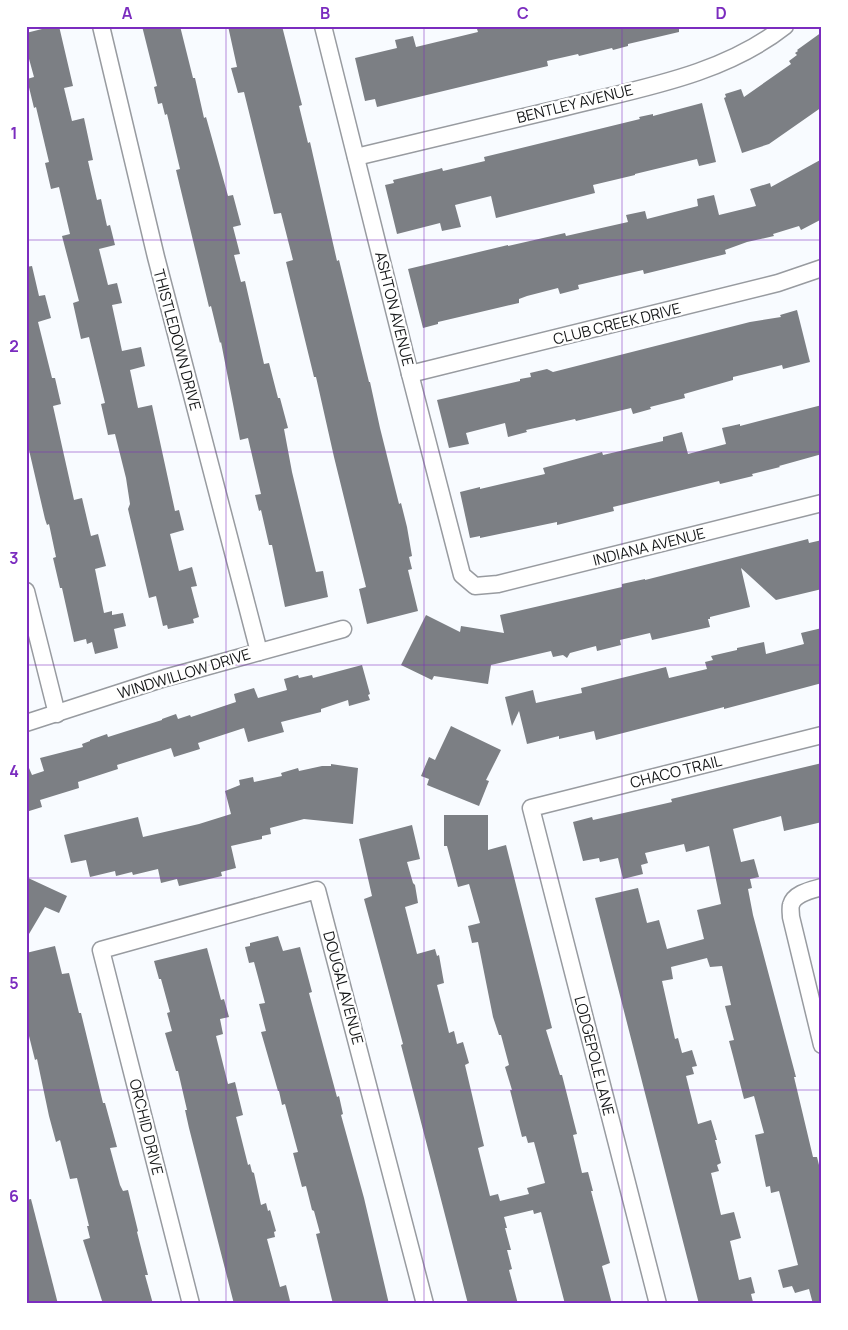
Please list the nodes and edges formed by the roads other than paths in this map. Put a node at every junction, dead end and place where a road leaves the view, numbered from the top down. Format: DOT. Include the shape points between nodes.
graph roads {
  1 [pos="101,26"];
  2 [pos="323,26"];
  3 [pos="785,26"];
  4 [pos="356,157"];
  5 [pos="822,268"];
  6 [pos="410,374"];
  7 [pos="822,503"];
  8 [pos="474,586"];
  9 [pos="26,592"];
  10 [pos="343,629"];
  11 [pos="259,652"];
  12 [pos="57,714"];
  13 [pos="26,723"];
  14 [pos="822,736"];
  15 [pos="530,808"];
  16 [pos="822,887"];
  17 [pos="101,950"];
  18 [pos="818,1016"];
  19 [pos="822,1045"];
  20 [pos="191,1304"];
  21 [pos="425,1304"];
  22 [pos="658,1304"];
  1 -- 11 [label="street, THISTLEDOWN DRIVE" via="156,257"];
  2 -- 4 [label="street, ASHTON AVENUE"];
  3 -- 4 [label="street, BENTLEY AVENUE" via="767,41 740,55 670,82"];
  4 -- 6 [label="street, ASHTON AVENUE"];
  5 -- 6 [label="street, CLUB CREEK DRIVE" via="778,283"];
  6 -- 8 [label="street, ASHTON AVENUE" via="462,575"];
  7 -- 8 [label="street, INDIANA AVENUE" via="507,581"];
  9 -- 12 [label="street"];
  10 -- 11 [label="street, WINDWILLOW DRIVE"];
  11 -- 12 [label="street, WINDWILLOW DRIVE" via="165,678"];
  12 -- 13 [label="street, WINDWILLOW DRIVE"];
  14 -- 15 [label="street, CHACO TRAIL"];
  15 -- 22 [label="street, LODGEPOLE LANE"];
  16 -- 18 [label="street" via="796,897 791,905 791,917"];
  17 -- 20 [label="street, ORCHID DRIVE"];
  17 -- 21 [label="street, DOUGAL AVENUE" via="317,890"];
  18 -- 19 [label="street"];
}
